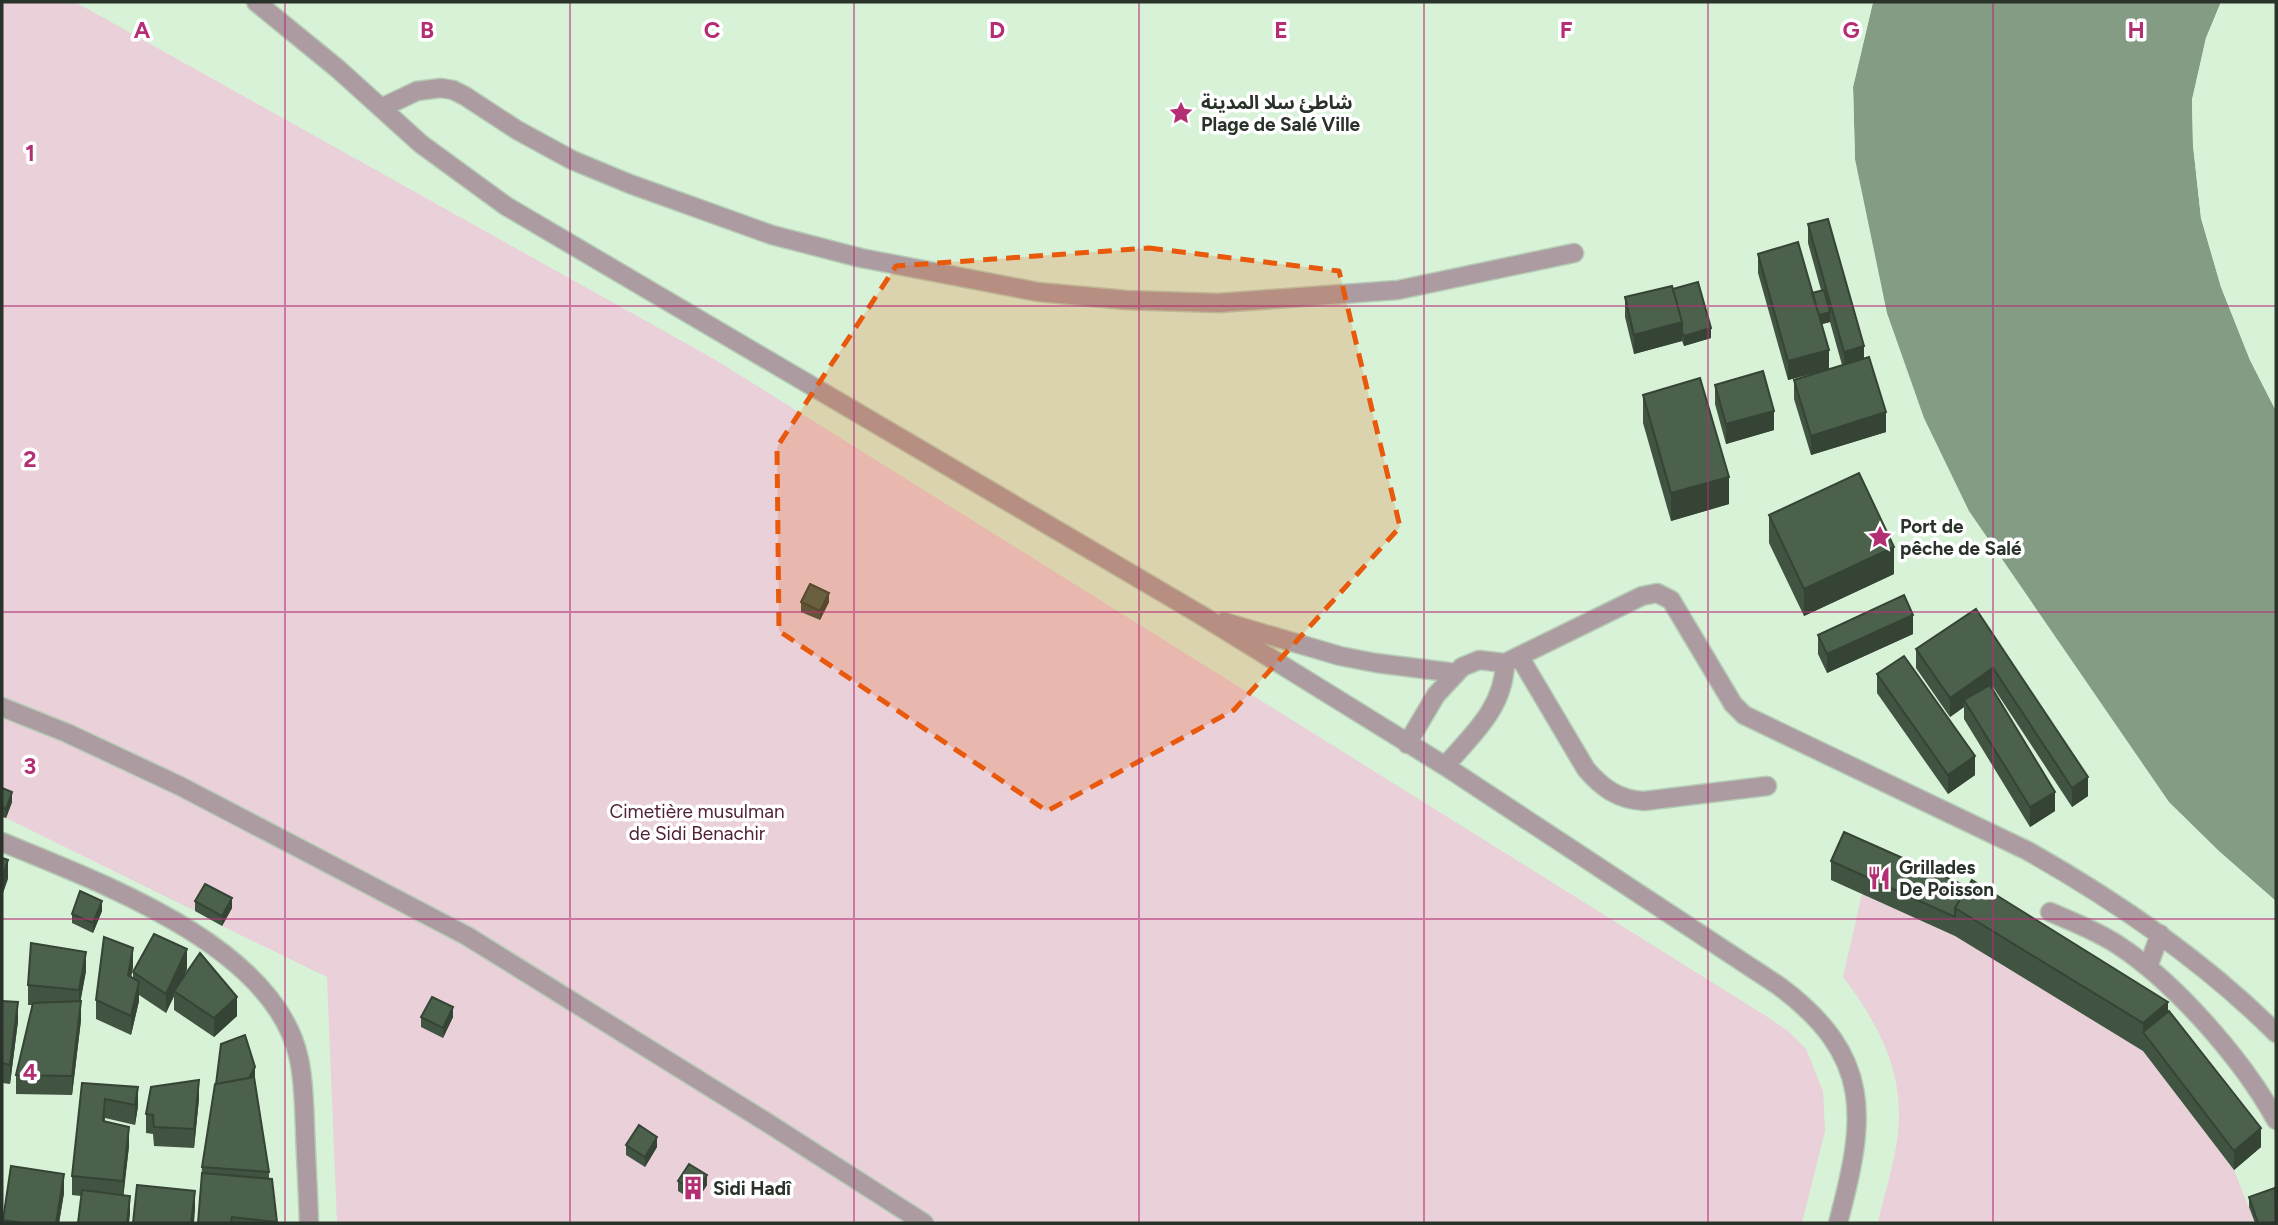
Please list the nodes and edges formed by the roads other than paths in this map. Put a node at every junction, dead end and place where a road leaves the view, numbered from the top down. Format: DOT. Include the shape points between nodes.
graph roads {
  1 [pos="256,2"];
  2 [pos="381,108"];
  3 [pos="1574,253"];
  4 [pos="1201,615"];
  5 [pos="1512,660"];
  6 [pos="1455,673"];
  7 [pos="2,707"];
  8 [pos="1407,744"];
  9 [pos="1445,766"];
  10 [pos="1767,786"];
  11 [pos="2,842"];
  12 [pos="2050,912"];
  13 [pos="2160,934"];
  14 [pos="2148,967"];
  15 [pos="2276,1033"];
  16 [pos="2276,1121"];
  17 [pos="309,1223"];
  18 [pos="924,1223"];
  19 [pos="1838,1223"];
  1 -- 2 [label="street"];
  2 -- 3 [label="street" via="416,91 453,90 572,160 772,235 861,258 1038,292 1218,303 1398,290"];
  2 -- 4 [label="street" via="421,144 506,206"];
  4 -- 6 [label="street" via="1340,656"];
  4 -- 8 [label="street"];
  5 -- 6 [label="street" via="1479,660"];
  5 -- 9 [label="street" via="1492,712"];
  5 -- 10 [label="street" via="1586,769 1620,797 1644,801"];
  5 -- 13 [label="street" via="1642,596 1665,596 1744,715 2028,851"];
  6 -- 8 [label="street" via="1429,704"];
  7 -- 18 [label="street" via="180,786 467,936"];
  8 -- 9 [label="street"];
  9 -- 19 [label="street" via="1779,986 1807,1007 1829,1032 1847,1063 1855,1090 1857,1124"];
  11 -- 17 [label="street" via="180,925 224,952 274,1003 299,1057"];
  12 -- 14 [label="street" via="2118,944"];
  13 -- 14 [label="street"];
  13 -- 15 [label="street"];
  14 -- 16 [label="street" via="2236,1061"];
}
